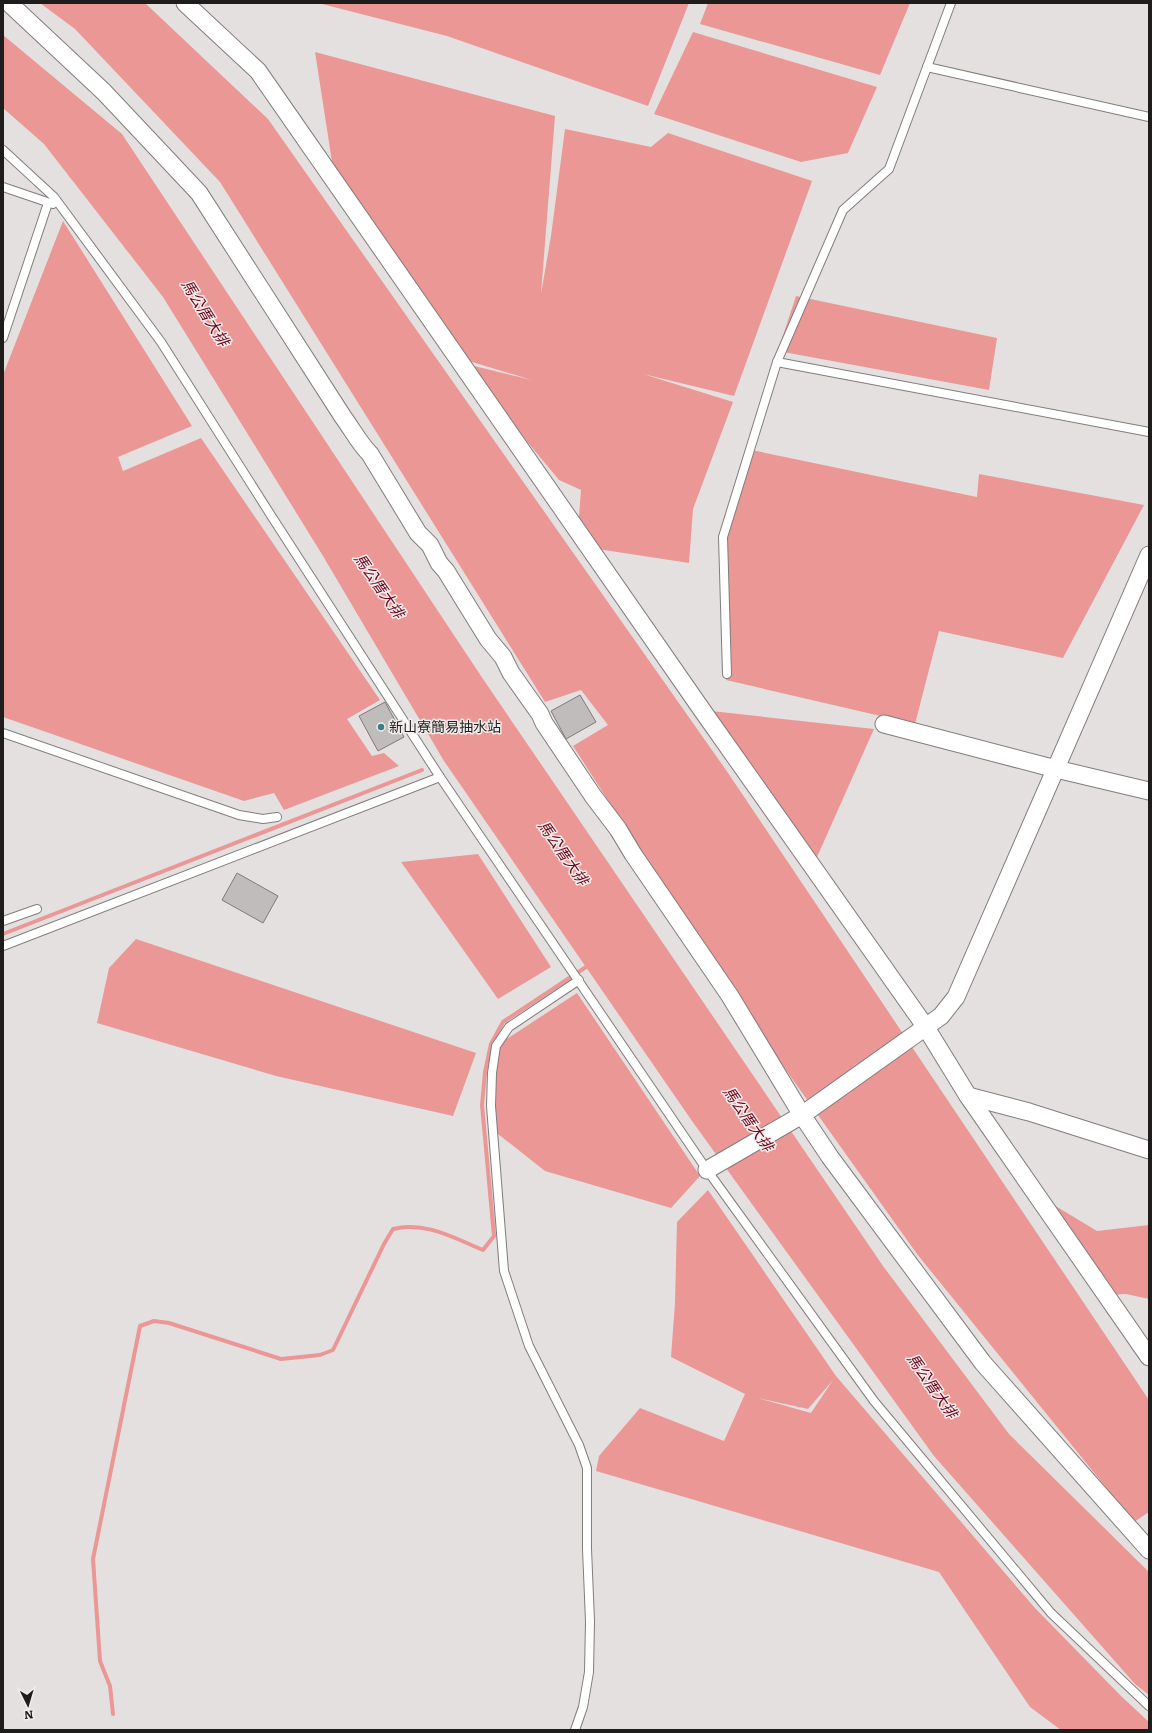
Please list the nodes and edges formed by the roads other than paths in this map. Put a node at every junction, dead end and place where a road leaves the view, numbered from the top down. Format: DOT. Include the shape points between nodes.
graph roads {
  1 [pos="9,3"];
  2 [pos="185,3"];
  3 [pos="951,3"];
  4 [pos="927,67"];
  5 [pos="1149,117"];
  6 [pos="3,150"];
  7 [pos="3,187"];
  8 [pos="48,202"];
  9 [pos="61,207"];
  10 [pos="3,338"];
  11 [pos="777,362"];
  12 [pos="1149,432"];
  13 [pos="1149,555"];
  14 [pos="727,674"];
  15 [pos="884,724"];
  16 [pos="3,733"];
  17 [pos="1056,769"];
  18 [pos="440,777"];
  19 [pos="1149,790"];
  20 [pos="277,817"];
  21 [pos="37,909"];
  22 [pos="3,921"];
  23 [pos="3,946"];
  24 [pos="578,980"];
  25 [pos="925,1026"];
  26 [pos="968,1096"];
  27 [pos="802,1115"];
  28 [pos="1149,1150"];
  29 [pos="707,1170"];
  30 [pos="1149,1357"];
  31 [pos="1149,1550"];
  32 [pos="1149,1706"];
  33 [pos="575,1730"];
  1 -- 27 [label="street" via="98,86 199,193 343,417 370,454 418,533 430,545 488,639 503,657 544,723 730,996"];
  2 -- 25 [label="street" via="258,71"];
  3 -- 4 [label="lane"];
  4 -- 5 [label="lane"];
  4 -- 11 [label="lane" via="889,169 843,210"];
  6 -- 9 [label="lane" via="54,197"];
  7 -- 8 [label="lane"];
  8 -- 9 [label="lane"];
  8 -- 10 [label="lane"];
  9 -- 18 [label="lane" via="162,342"];
  11 -- 12 [label="lane"];
  11 -- 14 [label="lane" via="723,537"];
  13 -- 17 [label="street"];
  15 -- 17 [label="street"];
  16 -- 20 [label="lane" via="239,815 263,819"];
  17 -- 19 [label="street"];
  17 -- 25 [label="street" via="956,997 940,1016"];
  18 -- 23 [label="lane"];
  18 -- 24 [label="lane"];
  21 -- 22 [label="lane"];
  24 -- 29 [label="lane"];
  24 -- 33 [label="lane" via="509,1027 496,1046 491,1106 504,1271 529,1346 579,1445 587,1468 589,1672 583,1707"];
  25 -- 26 [label="street"];
  25 -- 27 [label="street"];
  26 -- 28 [label="street" via="1029,1112"];
  26 -- 30 [label="street"];
  27 -- 29 [label="street"];
  27 -- 31 [label="street" via="830,1157 983,1363"];
  29 -- 32 [label="lane" via="880,1407 1051,1613"];
}
